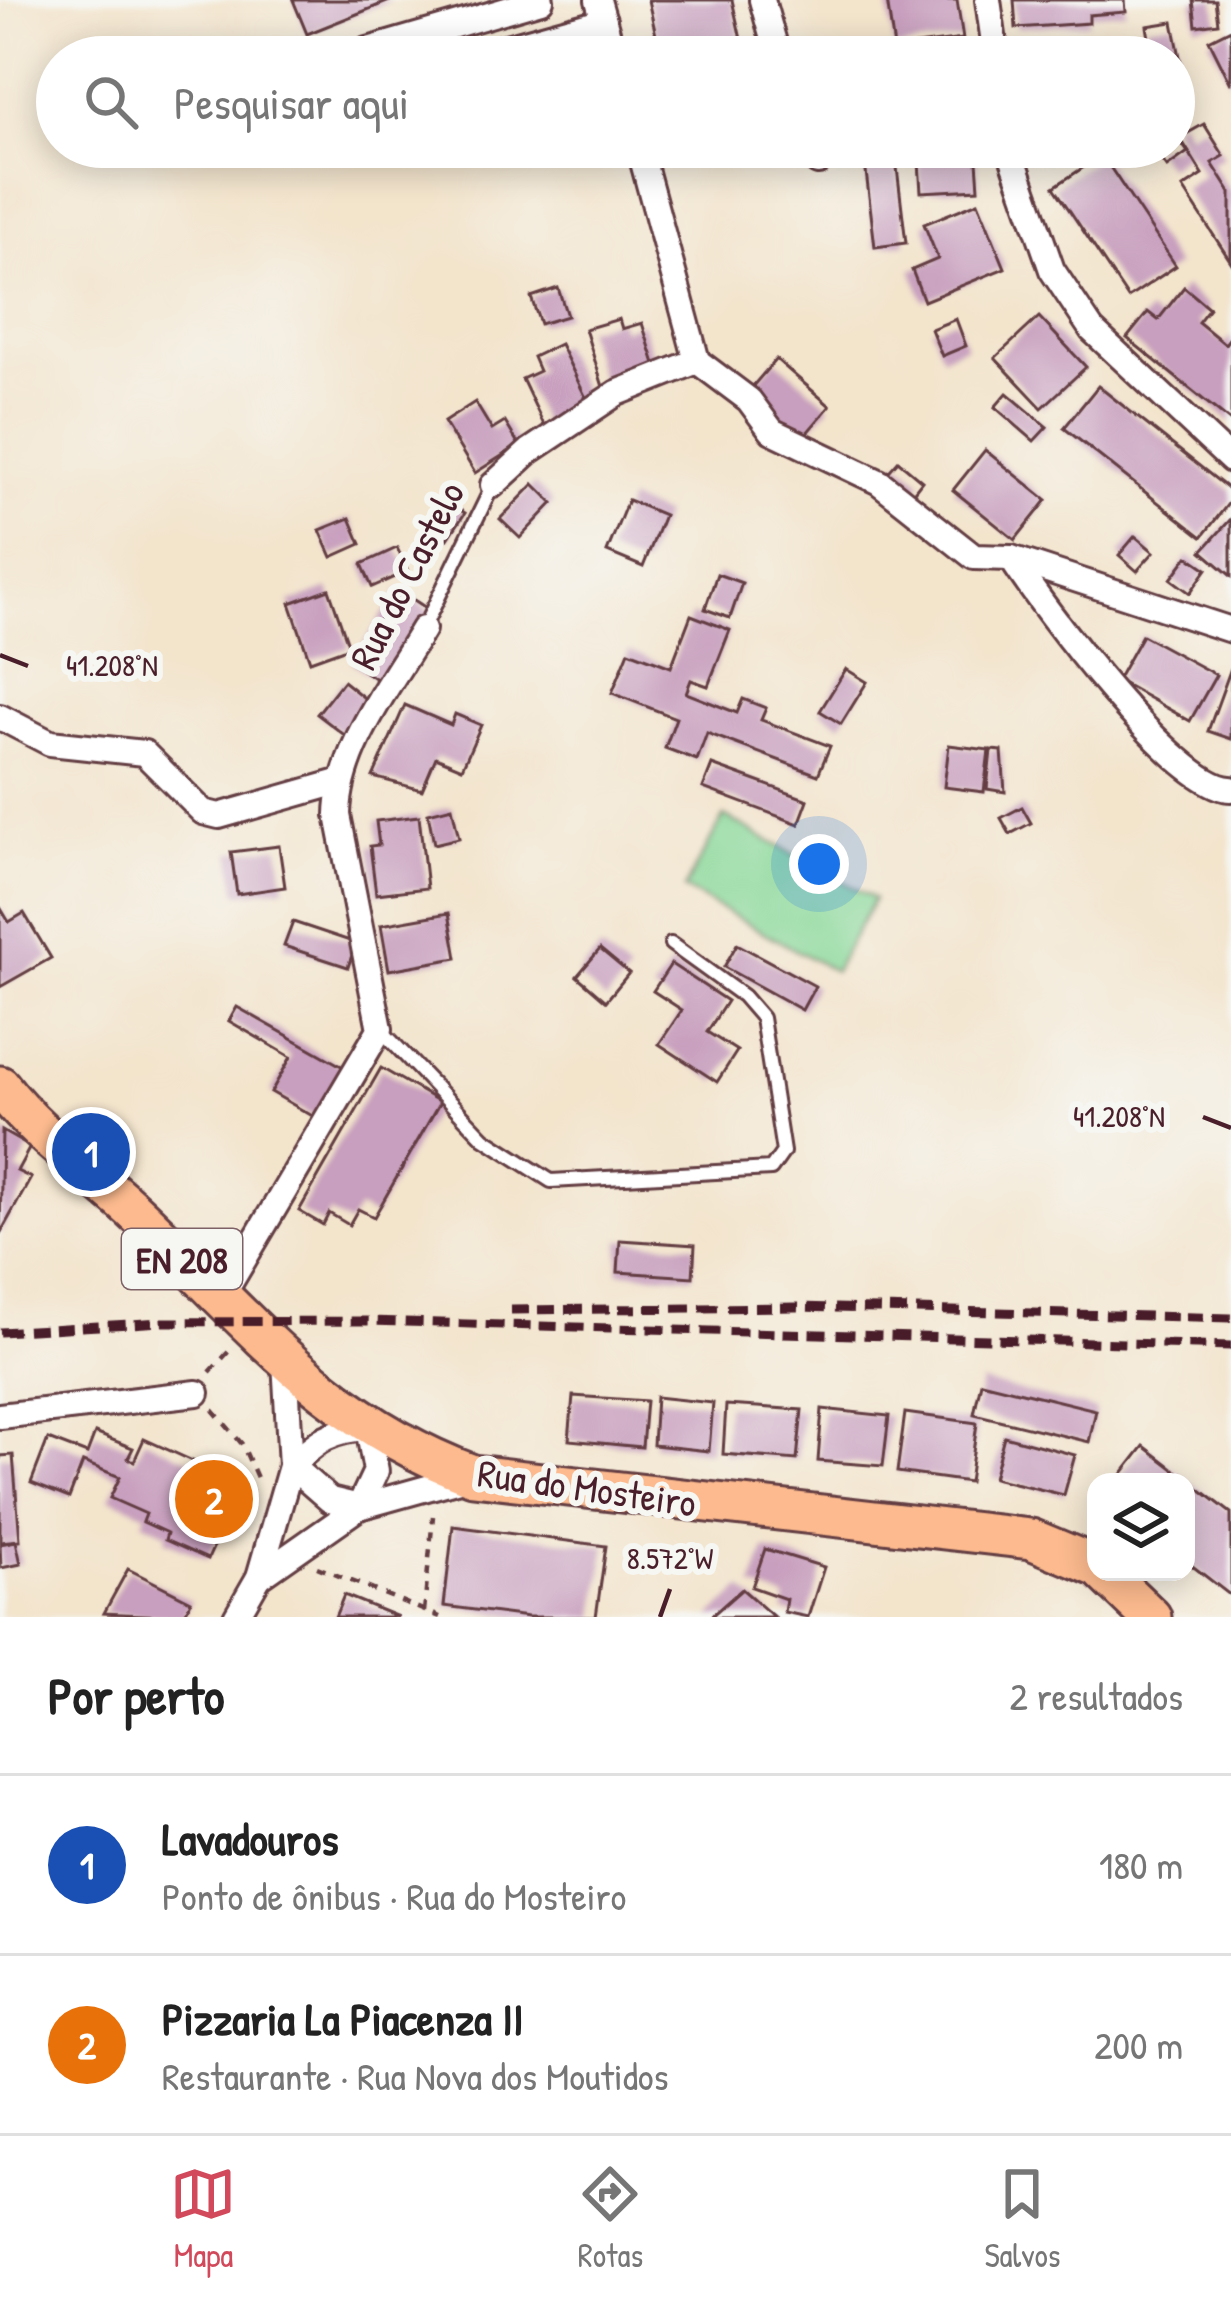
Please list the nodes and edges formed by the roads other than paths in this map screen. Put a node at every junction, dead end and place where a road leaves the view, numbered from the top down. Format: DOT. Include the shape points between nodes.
graph roads {
  1 [pos="542,0"];
  2 [pos="762,0"];
  3 [pos="988,0"];
  4 [pos="601,10"];
  5 [pos="417,36"];
  6 [pos="529,36"];
  7 [pos="772,36"];
  8 [pos="993,36"];
  9 [pos="645,168"];
  10 [pos="1016,168"];
  11 [pos="697,361"];
  12 [pos="1231,460"];
  13 [pos="493,485"];
  14 [pos="1011,558"];
  15 [pos="423,629"];
  16 [pos="1231,630"];
  17 [pos="0,717"];
  18 [pos="342,781"];
  19 [pos="1231,789"];
  20 [pos="670,944"];
  21 [pos="380,1029"];
  22 [pos="3,1099"];
  23 [pos="221,1298"];
  24 [pos="272,1348"];
  25 [pos="197,1393"];
  26 [pos="0,1416"];
  27 [pos="368,1428"];
  28 [pos="291,1466"];
  29 [pos="456,1479"];
  30 [pos="359,1507"];
  31 [pos="1087,1562"];
  32 [pos="259,1577"];
  33 [pos="1113,1581"];
  34 [pos="236,1617"];
  35 [pos="1151,1617"];
  1 -- 5 [label="street"];
  2 -- 7 [label="street"];
  3 -- 8 [label="street"];
  4 -- 6 [label="street"];
  9 -- 11 [label="street"];
  10 -- 12 [label="street" via="1052,270 1092,330"];
  11 -- 13 [label="street, Rua do Castelo" via="616,393"];
  11 -- 14 [label="street" via="748,400 772,431 879,482 974,557"];
  13 -- 15 [label="lane, Rua do Castelo"];
  14 -- 16 [label="street"];
  14 -- 19 [label="street" via="1046,614 1163,744 1218,789"];
  15 -- 18 [label="street, Rua do Castelo"];
  17 -- 18 [label="street" via="50,742 144,753 202,812 218,816"];
  18 -- 21 [label="street, Rua do Castelo" via="338,815"];
  20 -- 21 [label="lane" via="762,1018 783,1152 770,1169 551,1181 484,1138"];
  21 -- 23 [label="street"];
  22 -- 23 [label="main road, Rua do Mosteiro / EN 208"];
  23 -- 24 [label="main road, Rua do Mosteiro / EN 208"];
  24 -- 27 [label="main road, Rua do Mosteiro / EN 208"];
  24 -- 28 [label="street"];
  25 -- 26 [label="street"];
  27 -- 28 [label="street" via="318,1438"];
  27 -- 29 [label="main road, Rua do Mosteiro / EN 208"];
  27 -- 30 [label="street" via="376,1471"];
  28 -- 30 [label="street" via="330,1500"];
  28 -- 32 [label="street"];
  29 -- 30 [label="street"];
  29 -- 31 [label="main road, Rua do Mosteiro / EN 208" via="1031,1539"];
  30 -- 32 [label="street"];
  32 -- 34 [label="street"];
  33 -- 35 [label="main road"];
}
